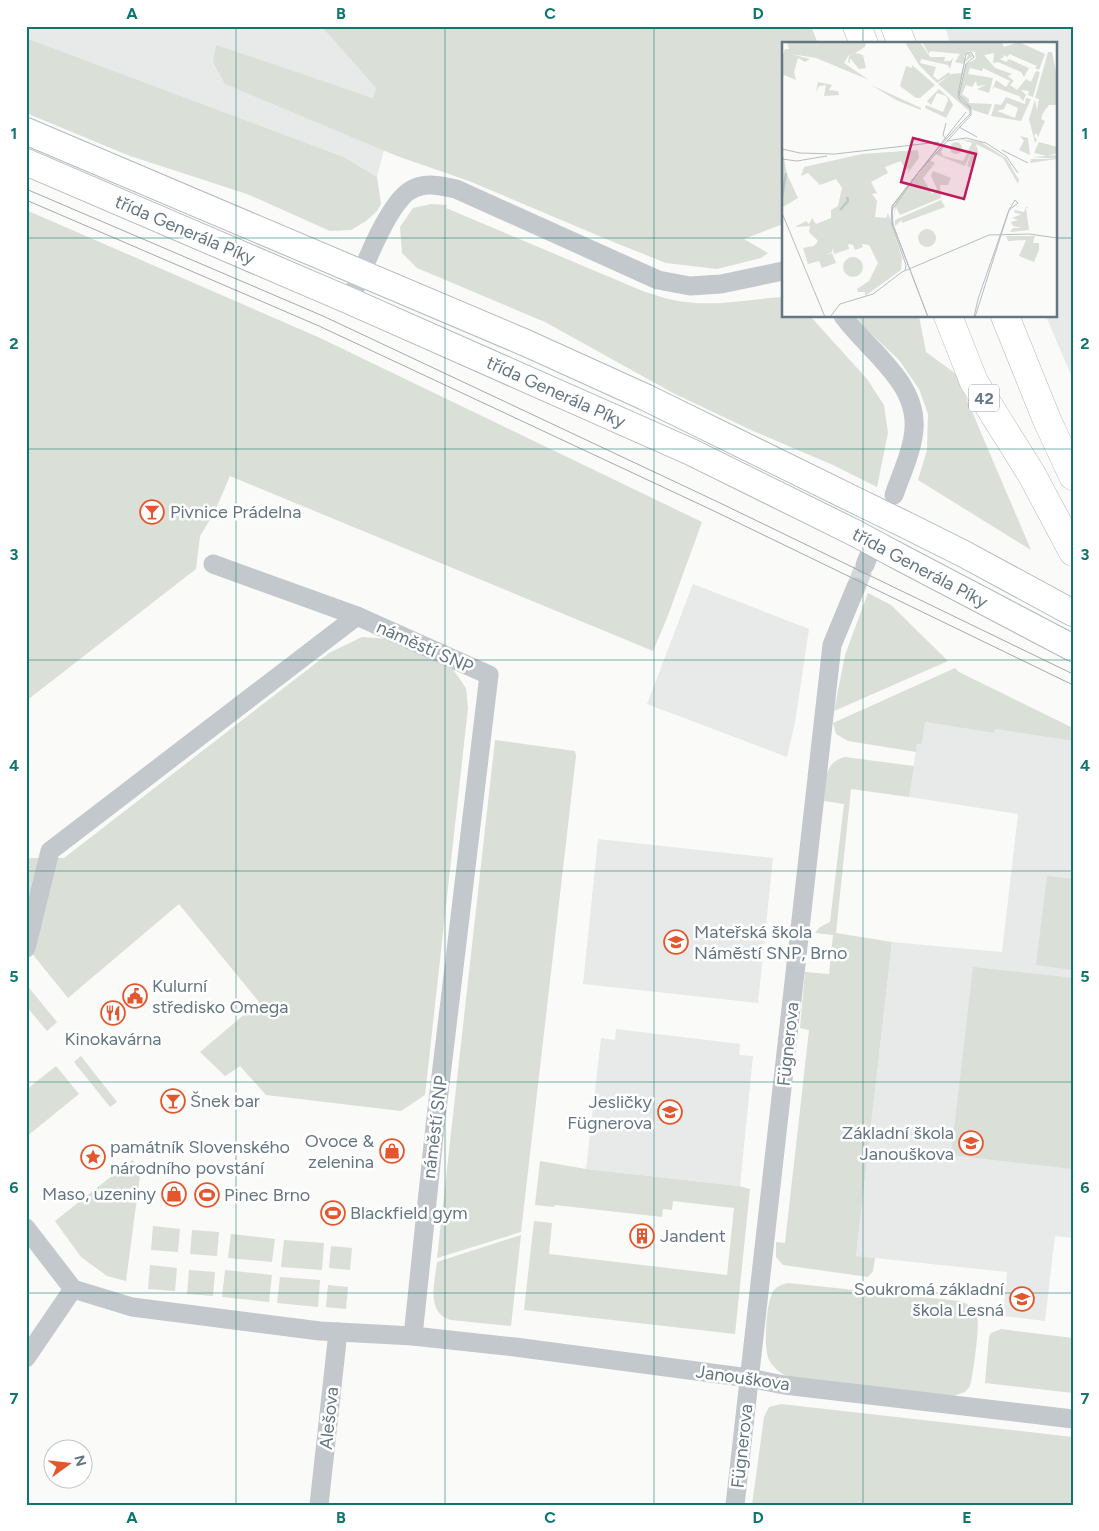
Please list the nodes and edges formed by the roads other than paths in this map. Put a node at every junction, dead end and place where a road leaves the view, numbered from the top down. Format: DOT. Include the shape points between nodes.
graph roads {
  1 [pos="844,26"];
  2 [pos="857,26"];
  3 [pos="895,26"];
  4 [pos="848,42"];
  5 [pos="863,42"];
  6 [pos="901,42"];
  7 [pos="26,131"];
  8 [pos="26,162"];
  9 [pos="782,270"];
  10 [pos="362,274"];
  11 [pos="350,302"];
  12 [pos="845,318"];
  13 [pos="949,318"];
  14 [pos="968,318"];
  15 [pos="1006,318"];
  16 [pos="1032,475"];
  17 [pos="1073,476"];
  18 [pos="894,495"];
  19 [pos="1073,552"];
  20 [pos="213,564"];
  21 [pos="856,587"];
  22 [pos="1069,611"];
  23 [pos="357,616"];
  24 [pos="1073,648"];
  25 [pos="26,948"];
  26 [pos="26,1228"];
  27 [pos="74,1289"];
  28 [pos="338,1332"];
  29 [pos="412,1336"];
  30 [pos="26,1358"];
  31 [pos="748,1378"];
  32 [pos="1073,1419"];
  33 [pos="319,1505"];
  34 [pos="736,1505"];
  1 -- 4 [label="highway"];
  2 -- 5 [label="highway"];
  3 -- 6 [label="highway"];
  7 -- 10 [label="main road, třída Generála Píky"];
  8 -- 11 [label="main road, třída Generála Píky"];
  9 -- 10 [label="street" via="721,284 690,286 658,280 456,189 432,184 412,189 400,197"];
  10 -- 11 [label="street"];
  10 -- 22 [label="main road, třída Generála Píky, bridge" via="645,397 964,554"];
  11 -- 24 [label="main road, třída Generála Píky, bridge" via="691,452 855,533"];
  12 -- 18 [label="street" via="895,374 908,396 914,423 913,438"];
  13 -- 16 [label="highway, 42" via="974,382"];
  14 -- 16 [label="highway, 42"];
  15 -- 17 [label="highway"];
  16 -- 19 [label="highway, 42"];
  20 -- 23 [label="street, náměstí SNP"];
  21 -- 31 [label="street, Fügnerova" via="832,645"];
  23 -- 25 [label="street, náměstí SNP" via="50,851"];
  23 -- 29 [label="street, náměstí SNP" via="489,675"];
  26 -- 27 [label="street"];
  27 -- 28 [label="street" via="132,1307"];
  27 -- 30 [label="street"];
  28 -- 29 [label="street"];
  28 -- 33 [label="street, Alešova"];
  29 -- 31 [label="street, Janouškova"];
  31 -- 32 [label="street, Janouškova"];
  31 -- 34 [label="street, Fügnerova"];
}
